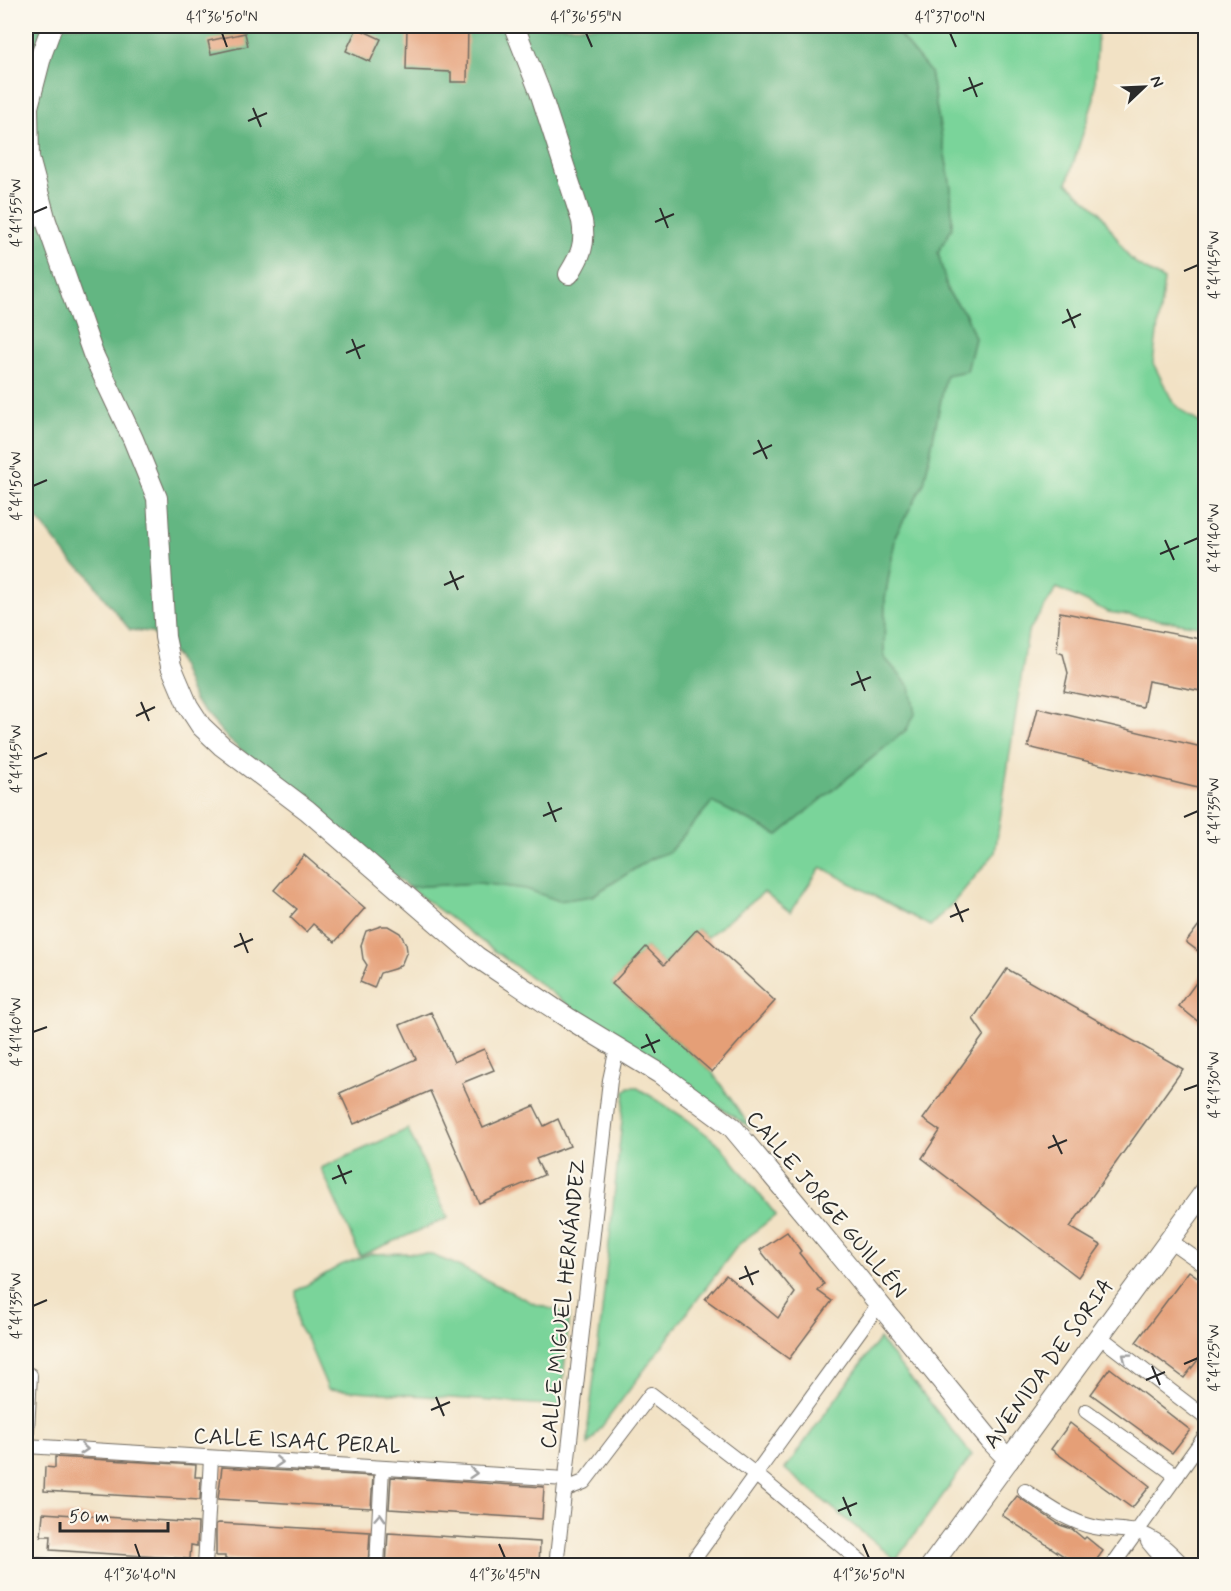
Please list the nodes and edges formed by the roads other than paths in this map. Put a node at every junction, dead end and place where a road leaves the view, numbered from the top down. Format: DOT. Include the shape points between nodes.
graph roads {
  1 [pos="52,26"];
  2 [pos="514,26"];
  3 [pos="569,274"];
  4 [pos="620,1049"];
  5 [pos="1206,1190"];
  6 [pos="1169,1240"];
  7 [pos="1206,1266"];
  8 [pos="879,1304"];
  9 [pos="1100,1336"];
  10 [pos="30,1376"];
  11 [pos="1086,1411"];
  12 [pos="1206,1418"];
  13 [pos="1206,1435"];
  14 [pos="26,1447"];
  15 [pos="211,1458"];
  16 [pos="1009,1460"];
  17 [pos="382,1468"];
  18 [pos="754,1474"];
  19 [pos="1176,1476"];
  20 [pos="566,1484"];
  21 [pos="1025,1491"];
  22 [pos="1138,1532"];
  23 [pos="26,1564"];
  24 [pos="51,1566"];
  25 [pos="205,1566"];
  26 [pos="377,1566"];
  27 [pos="556,1566"];
  28 [pos="689,1566"];
  29 [pos="866,1566"];
  30 [pos="931,1566"];
  31 [pos="1112,1566"];
  32 [pos="1168,1566"];
  33 [pos="1184,1566"];
  1 -- 4 [label="street, CALLE JORGE GUILLÉN" via="28,107 29,159 46,221 93,354 157,498 165,637 171,666 188,706 201,726 222,746 307,810 477,957"];
  2 -- 3 [label="street" via="582,221 582,251"];
  4 -- 8 [label="street, CALLE JORGE GUILLÉN" via="659,1072 732,1127"];
  4 -- 20 [label="street, CALLE MIGUEL HERNÁNDEZ" via="608,1091"];
  5 -- 6 [label="street, AVENIDA DE SORIA"];
  6 -- 7 [label="street"];
  6 -- 9 [label="street, AVENIDA DE SORIA"];
  8 -- 16 [label="street, CALLE JORGE GUILLÉN"];
  8 -- 18 [label="street"];
  12 -- 9 [label="street, one-way"];
  9 -- 16 [label="street, AVENIDA DE SORIA"];
  10 -- 14 [label="street"];
  11 -- 19 [label="street"];
  13 -- 19 [label="street"];
  14 -- 15 [label="street, CALLE ISAAC PERAL, one-way"];
  15 -- 17 [label="street, CALLE ISAAC PERAL, one-way"];
  15 -- 25 [label="street"];
  16 -- 30 [label="street, AVENIDA DE SORIA"];
  17 -- 20 [label="street, CALLE ISAAC PERAL, one-way"];
  26 -- 17 [label="street, one-way"];
  18 -- 20 [label="street" via="651,1395 584,1482"];
  18 -- 28 [label="street"];
  18 -- 29 [label="street"];
  19 -- 22 [label="street"];
  20 -- 27 [label="street, CALLE MIGUEL HERNÁNDEZ"];
  21 -- 22 [label="street" via="1073,1520 1094,1527"];
  22 -- 31 [label="street"];
  22 -- 32 [label="street"];
  22 -- 33 [label="street" via="1166,1547"];
  23 -- 24 [label="street"];
}
